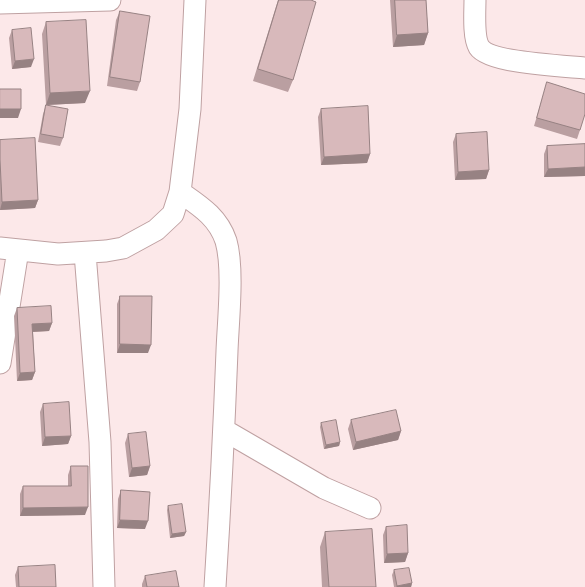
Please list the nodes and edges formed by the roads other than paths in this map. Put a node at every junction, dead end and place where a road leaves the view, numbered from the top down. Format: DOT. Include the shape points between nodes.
graph roads {
  1 [pos="110,0"];
  2 [pos="195,0"];
  3 [pos="475,0"];
  4 [pos="0,3"];
  5 [pos="585,68"];
  6 [pos="180,192"];
  7 [pos="9,249"];
  8 [pos="84,253"];
  9 [pos="0,363"];
  10 [pos="224,430"];
  11 [pos="370,508"];
  12 [pos="104,587"];
  13 [pos="215,587"];
  1 -- 4 [label="street"];
  2 -- 6 [label="street" via="190,109"];
  3 -- 5 [label="street" via="476,38 484,52 504,60"];
  6 -- 8 [label="street" via="173,214 156,230 123,248"];
  6 -- 10 [label="street" via="206,209 219,225 226,242 229,271"];
  7 -- 8 [label="street"];
  7 -- 9 [label="street"];
  8 -- 12 [label="street" via="100,442"];
  10 -- 11 [label="street" via="317,484"];
  10 -- 13 [label="street"];
}
